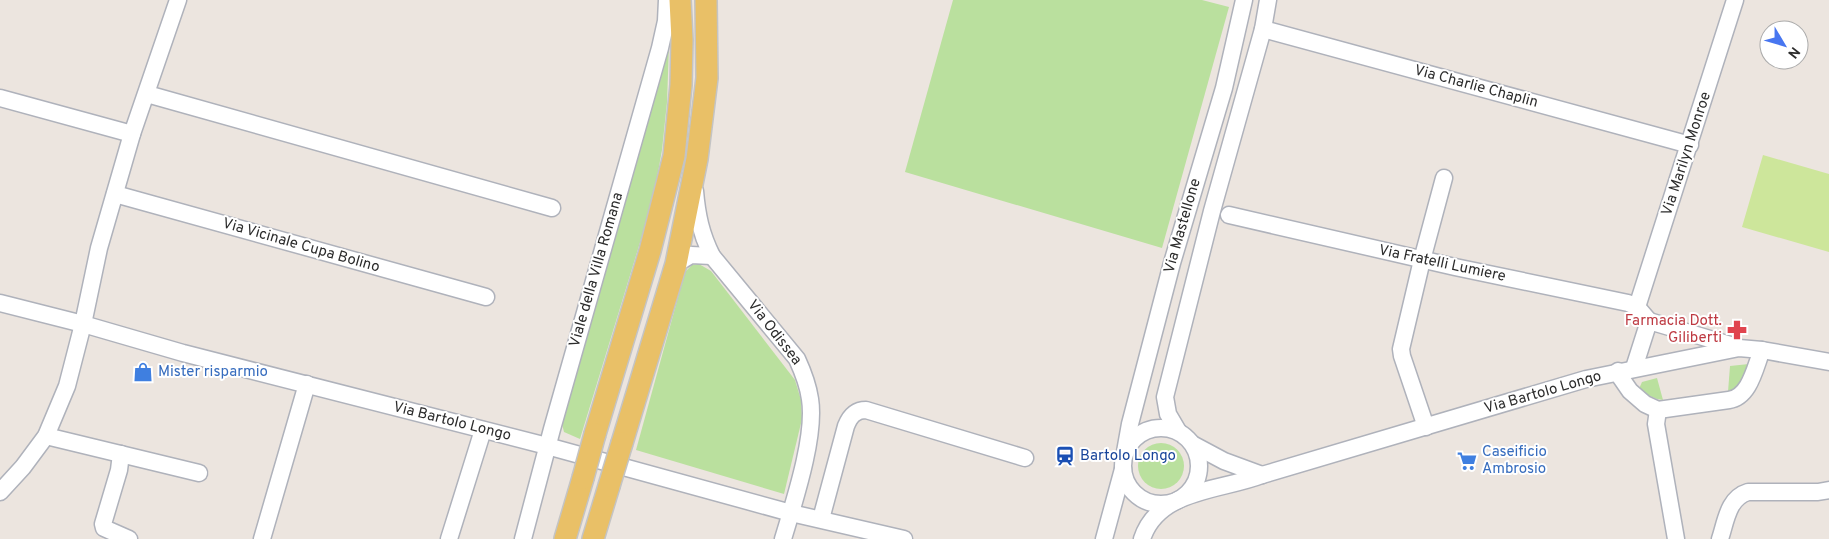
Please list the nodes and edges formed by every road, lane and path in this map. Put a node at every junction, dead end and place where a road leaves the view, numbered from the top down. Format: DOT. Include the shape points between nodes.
graph roads {
  1 [pos="178,0"];
  2 [pos="668,0"];
  3 [pos="680,0"];
  4 [pos="706,0"];
  5 [pos="1244,0"];
  6 [pos="1268,0"];
  7 [pos="1735,0"];
  8 [pos="1262,29"];
  9 [pos="148,91"];
  10 [pos="0,98"];
  11 [pos="132,134"];
  12 [pos="1690,145"];
  13 [pos="694,176"];
  14 [pos="1444,178"];
  15 [pos="115,194"];
  16 [pos="546,203"];
  17 [pos="1229,215"];
  18 [pos="712,256"];
  19 [pos="1422,260"];
  20 [pos="676,264"];
  21 [pos="486,297"];
  22 [pos="0,303"];
  23 [pos="1637,307"];
  24 [pos="1649,321"];
  25 [pos="83,324"];
  26 [pos="1739,348"];
  27 [pos="1762,350"];
  28 [pos="1829,362"];
  29 [pos="1626,370"];
  30 [pos="306,384"];
  31 [pos="1658,410"];
  32 [pos="1426,427"];
  33 [pos="483,430"];
  34 [pos="1178,431"];
  35 [pos="46,436"];
  36 [pos="1194,445"];
  37 [pos="547,446"];
  38 [pos="1125,452"];
  39 [pos="121,454"];
  40 [pos="1025,458"];
  41 [pos="1123,469"];
  42 [pos="199,473"];
  43 [pos="1262,475"];
  44 [pos="1829,490"];
  45 [pos="0,492"];
  46 [pos="1178,500"];
  47 [pos="791,512"];
  48 [pos="820,519"];
  49 [pos="129,539"];
  50 [pos="262,539"];
  51 [pos="449,539"];
  52 [pos="523,539"];
  53 [pos="565,539"];
  54 [pos="593,539"];
  55 [pos="783,539"];
  56 [pos="904,539"];
  57 [pos="1104,539"];
  58 [pos="1142,539"];
  59 [pos="1676,539"];
  60 [pos="1720,539"];
  1 -- 9 [label="street"];
  2 -- 37 [label="street, Viale della Villa Romana" via="660,48"];
  3 -- 53 [label="main road, bridge" via="681,85 674,156 650,251"];
  4 -- 13 [label="main road" via="707,78"];
  5 -- 38 [label="street, Via Mastellone" via="1224,88 1165,291"];
  6 -- 8 [label="street, Via Mastellone"];
  7 -- 12 [label="street, Via Marilyn Monroe"];
  8 -- 12 [label="street, Via Charlie Chaplin"];
  8 -- 34 [label="street, Via Mastellone" via="1165,397 1168,414"];
  9 -- 11 [label="street"];
  9 -- 16 [label="street"];
  10 -- 11 [label="street"];
  11 -- 15 [label="street"];
  12 -- 23 [label="street, Via Marilyn Monroe"];
  13 -- 18 [label="street, Via Odissea" via="697,216 703,240"];
  13 -- 20 [label="main road"];
  14 -- 19 [label="street"];
  15 -- 21 [label="street, Via Vicinale Cupa Bolino"];
  15 -- 25 [label="street" via="99,248"];
  17 -- 19 [label="street, Via Fratelli Lumiere"];
  18 -- 20 [label="street" via="691,254"];
  18 -- 47 [label="street, Via Odissea" via="797,359 805,376 810,401 809,439"];
  19 -- 23 [label="street, Via Fratelli Lumiere"];
  19 -- 32 [label="street" via="1401,349"];
  20 -- 54 [label="main road, bridge"];
  22 -- 25 [label="street, Via Bartolo Longo"];
  23 -- 24 [label="street"];
  24 -- 26 [label="street"];
  24 -- 29 [label="street"];
  25 -- 30 [label="street, Via Bartolo Longo"];
  25 -- 35 [label="street" via="60,408"];
  26 -- 27 [label="street, Via Bartolo Longo"];
  26 -- 29 [label="street, Via Bartolo Longo"];
  27 -- 28 [label="street, Via Bartolo Longo"];
  27 -- 31 [label="street" via="1746,390 1739,397"];
  29 -- 31 [label="street" via="1621,378 1630,391"];
  29 -- 32 [label="street, Via Bartolo Longo"];
  30 -- 33 [label="street, Via Bartolo Longo"];
  30 -- 50 [label="street"];
  31 -- 59 [label="street" via="1656,424"];
  32 -- 43 [label="street, Via Bartolo Longo"];
  33 -- 37 [label="street, Via Bartolo Longo"];
  33 -- 51 [label="street"];
  34 -- 36 [label="street"];
  34 -- 38 [label="street" via="1154,428 1132,441"];
  35 -- 39 [label="street"];
  35 -- 45 [label="street"];
  36 -- 43 [label="street" via="1224,462"];
  36 -- 46 [label="street" via="1198,455 1198,476 1190,490"];
  37 -- 47 [label="street, Via Bartolo Longo"];
  37 -- 52 [label="street, Viale della Villa Romana"];
  38 -- 41 [label="street"];
  39 -- 42 [label="street"];
  39 -- 49 [label="street" via="103,524 108,532"];
  40 -- 48 [label="street" via="859,410 846,426"];
  41 -- 46 [label="street" via="1130,488 1142,499 1157,504"];
  41 -- 57 [label="street"];
  43 -- 46 [label="street, Via Bartolo Longo"];
  44 -- 60 [label="street" via="1741,494 1731,504"];
  46 -- 58 [label="street, Via Bartolo Longo" via="1157,514"];
  47 -- 48 [label="street, Via Bartolo Longo"];
  47 -- 55 [label="street, Via Odissea"];
  48 -- 56 [label="street, Via Bartolo Longo"];
}
